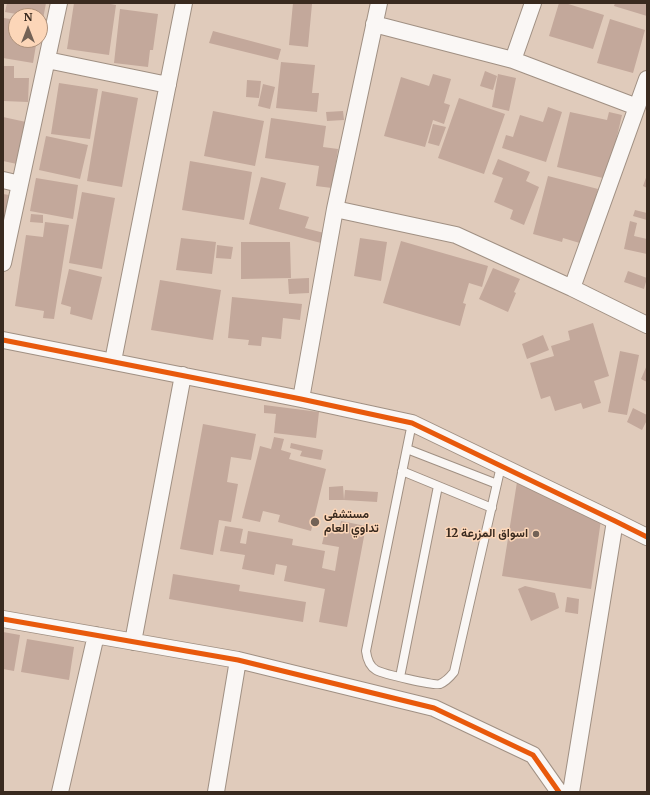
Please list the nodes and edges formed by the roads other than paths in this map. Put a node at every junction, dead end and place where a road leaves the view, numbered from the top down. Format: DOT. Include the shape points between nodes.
graph roads {
  1 [pos="59,3"];
  2 [pos="184,3"];
  3 [pos="379,3"];
  4 [pos="533,3"];
  5 [pos="374,24"];
  6 [pos="47,60"];
  7 [pos="513,60"];
  8 [pos="647,79"];
  9 [pos="168,85"];
  10 [pos="637,107"];
  11 [pos="3,180"];
  12 [pos="20,184"];
  13 [pos="334,208"];
  14 [pos="3,263"];
  15 [pos="572,288"];
  16 [pos="647,326"];
  17 [pos="3,340"];
  18 [pos="113,361"];
  19 [pos="183,375"];
  20 [pos="300,399"];
  21 [pos="412,423"];
  22 [pos="407,449"];
  23 [pos="501,466"];
  24 [pos="402,471"];
  25 [pos="497,484"];
  26 [pos="438,486"];
  27 [pos="492,508"];
  28 [pos="615,521"];
  29 [pos="647,537"];
  30 [pos="3,619"];
  31 [pos="96,635"];
  32 [pos="133,642"];
  33 [pos="238,660"];
  34 [pos="400,677"];
  35 [pos="60,792"];
  36 [pos="216,792"];
  37 [pos="559,792"];
  38 [pos="571,792"];
  1 -- 6 [label="street"];
  2 -- 9 [label="street"];
  3 -- 5 [label="street"];
  4 -- 7 [label="street"];
  5 -- 7 [label="street"];
  5 -- 13 [label="street"];
  6 -- 9 [label="street"];
  6 -- 12 [label="street"];
  7 -- 10 [label="street"];
  8 -- 10 [label="street"];
  9 -- 18 [label="street"];
  10 -- 15 [label="street"];
  11 -- 12 [label="street"];
  12 -- 14 [label="street"];
  13 -- 15 [label="street" via="456,235"];
  13 -- 20 [label="street"];
  15 -- 16 [label="street"];
  17 -- 18 [label="street"];
  18 -- 19 [label="street"];
  19 -- 20 [label="street"];
  19 -- 32 [label="street"];
  20 -- 21 [label="street"];
  21 -- 22 [label="lane"];
  21 -- 23 [label="street"];
  22 -- 24 [label="lane"];
  22 -- 25 [label="lane"];
  23 -- 25 [label="lane"];
  23 -- 28 [label="street"];
  24 -- 26 [label="lane"];
  24 -- 34 [label="lane" via="366,651 367,661 375,670"];
  25 -- 27 [label="lane"];
  26 -- 27 [label="lane"];
  26 -- 34 [label="lane"];
  27 -- 34 [label="lane" via="454,672 448,680 438,685"];
  28 -- 29 [label="street"];
  28 -- 38 [label="street"];
  30 -- 31 [label="street"];
  31 -- 32 [label="street"];
  31 -- 35 [label="street"];
  32 -- 33 [label="street"];
  33 -- 36 [label="street"];
  33 -- 37 [label="street" via="434,708 533,755"];
}
